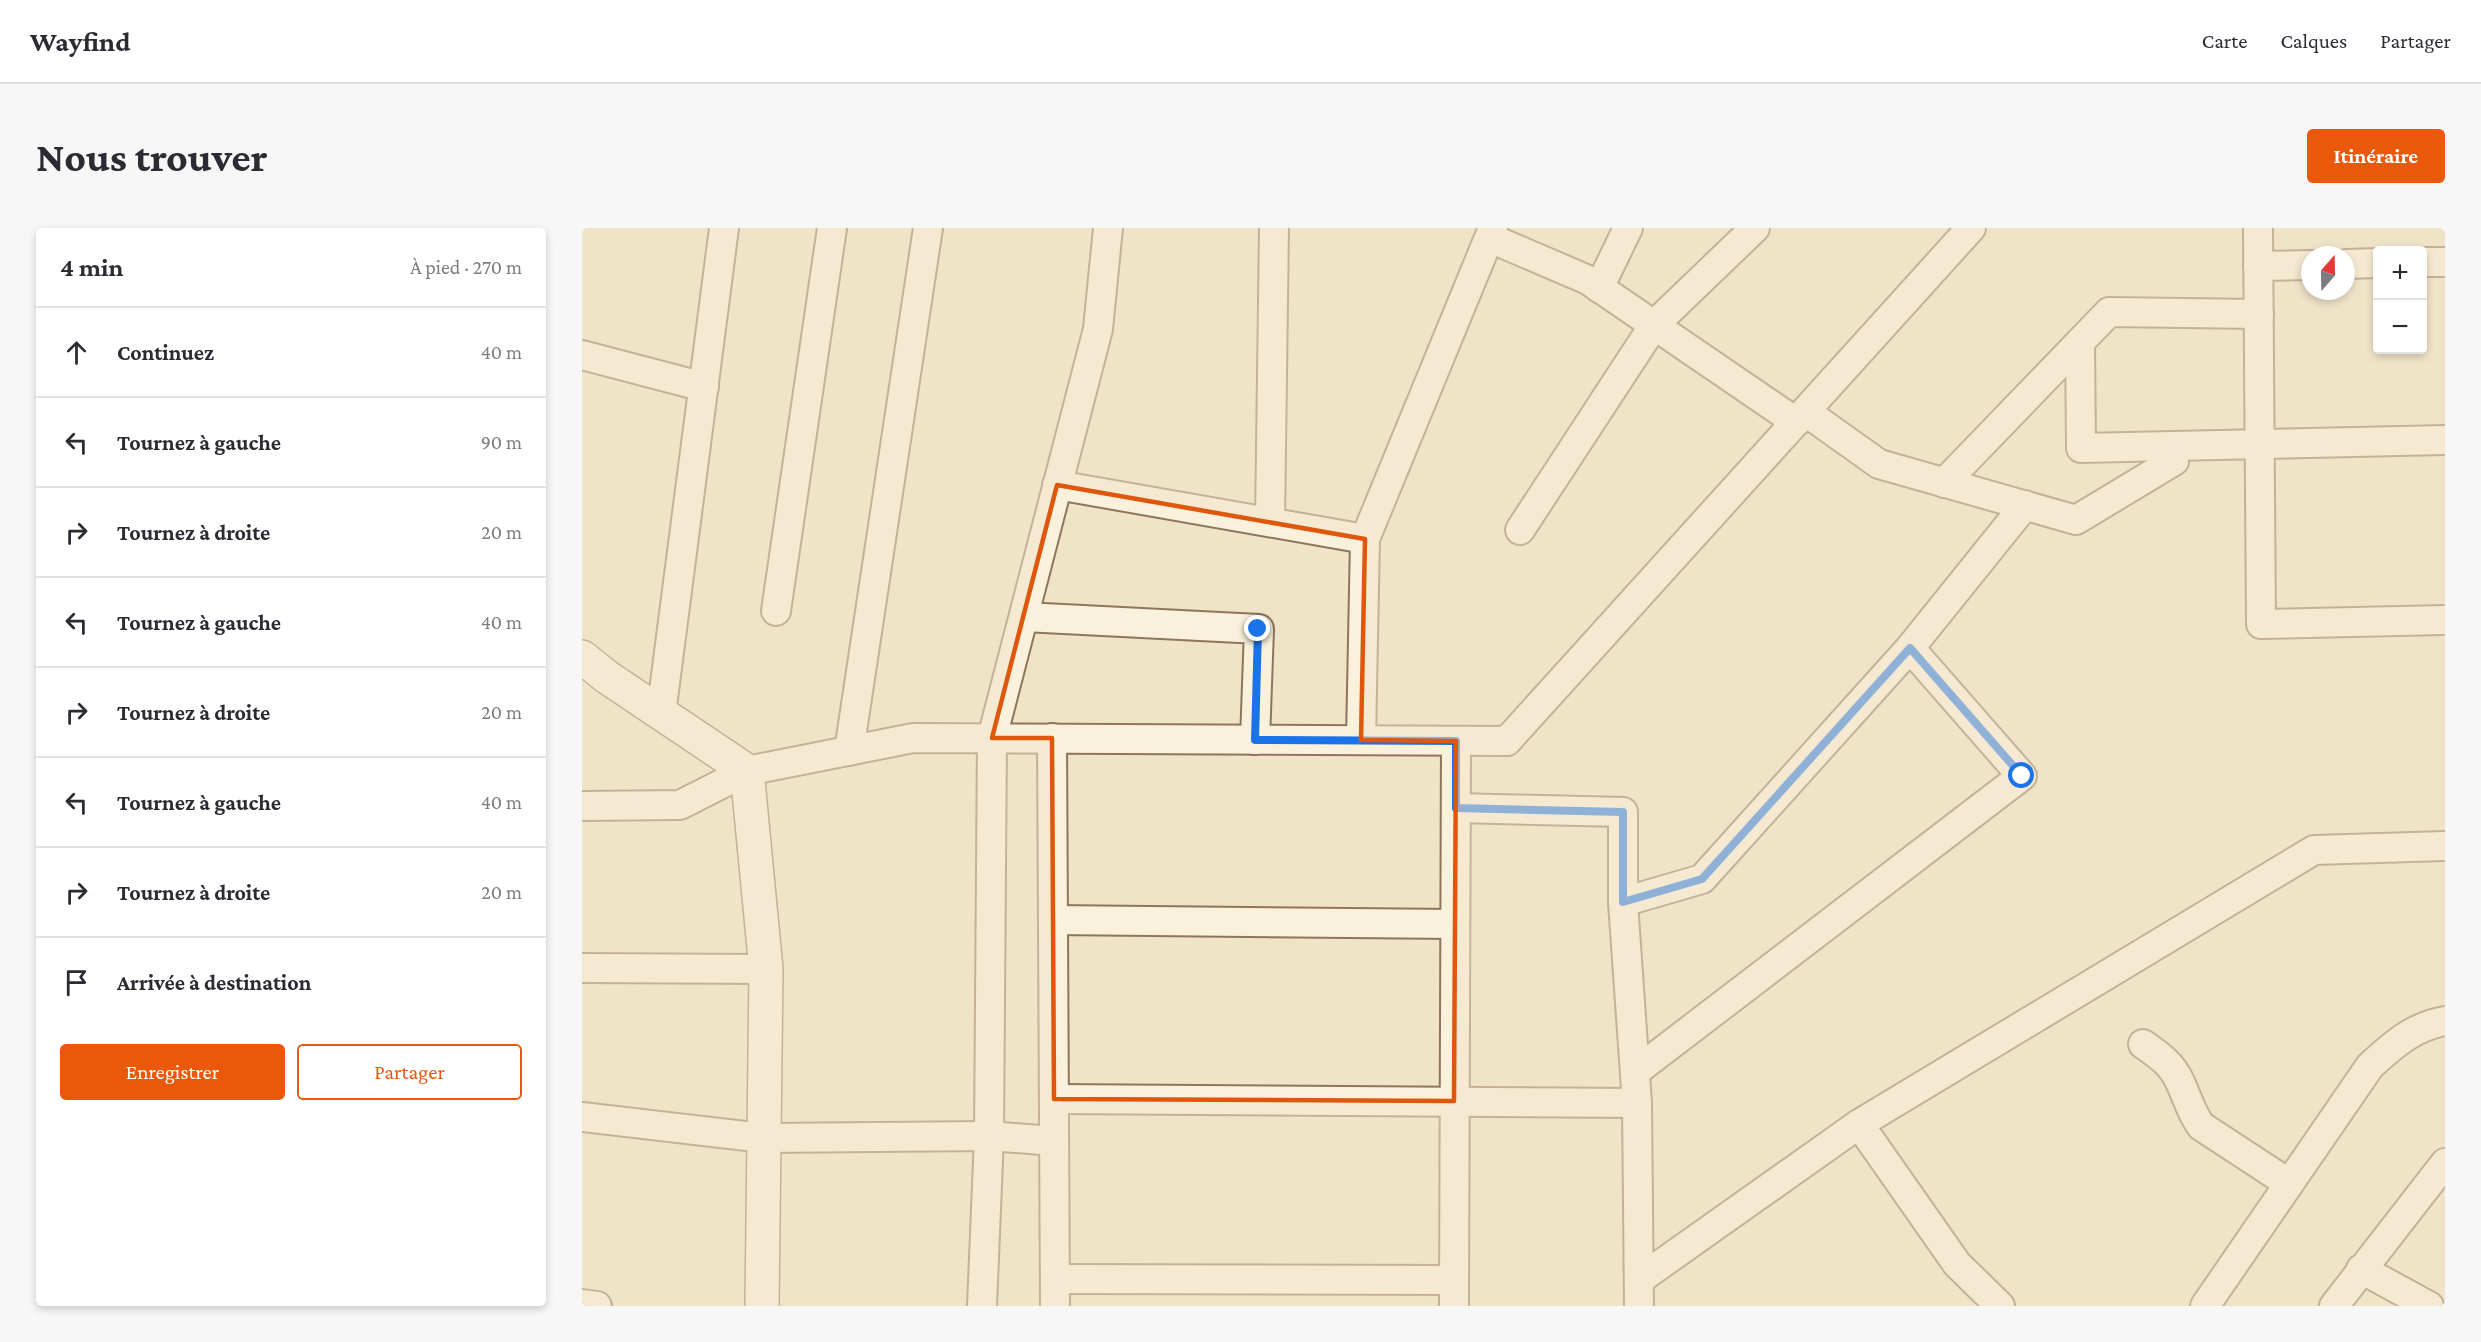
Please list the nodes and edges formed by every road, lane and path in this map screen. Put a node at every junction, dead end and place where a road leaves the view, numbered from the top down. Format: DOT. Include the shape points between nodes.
graph roads {
  1 [pos="724,228"];
  2 [pos="832,228"];
  3 [pos="928,228"];
  4 [pos="1108,228"];
  5 [pos="1274,228"];
  6 [pos="1628,228"];
  7 [pos="1755,228"];
  8 [pos="1971,228"];
  9 [pos="2258,228"];
  10 [pos="1492,233"];
  11 [pos="2427,262"];
  12 [pos="2445,262"];
  13 [pos="2373,263"];
  14 [pos="2355,264"];
  15 [pos="2301,265"];
  16 [pos="2258,266"];
  17 [pos="1599,288"];
  18 [pos="2259,314"];
  19 [pos="1654,325"];
  20 [pos="2080,343"];
  21 [pos="582,355"];
  22 [pos="704,387"];
  23 [pos="1801,417"];
  24 [pos="2445,440"];
  25 [pos="2260,444"];
  26 [pos="2173,446"];
  27 [pos="1944,483"];
  28 [pos="1058,485"];
  29 [pos="2025,505"];
  30 [pos="1270,522"];
  31 [pos="1520,530"];
  32 [pos="1365,539"];
  33 [pos="776,611"];
  34 [pos="1024,617"];
  35 [pos="2445,620"];
  36 [pos="1910,648"];
  37 [pos="582,657"];
  38 [pos="661,714"];
  39 [pos="992,738"];
  40 [pos="1052,738"];
  41 [pos="1255,740"];
  42 [pos="1361,740"];
  43 [pos="1456,741"];
  44 [pos="849,751"];
  45 [pos="747,771"];
  46 [pos="582,806"];
  47 [pos="1456,808"];
  48 [pos="2445,846"];
  49 [pos="1623,902"];
  50 [pos="1053,920"];
  51 [pos="1455,924"];
  52 [pos="582,968"];
  53 [pos="766,969"];
  54 [pos="2445,1021"];
  55 [pos="2143,1044"];
  56 [pos="1635,1072"];
  57 [pos="1054,1099"];
  58 [pos="1454,1101"];
  59 [pos="1637,1103"];
  60 [pos="582,1117"];
  61 [pos="1860,1124"];
  62 [pos="989,1136"];
  63 [pos="764,1138"];
  64 [pos="1054,1141"];
  65 [pos="2445,1163"];
  66 [pos="2288,1183"];
  67 [pos="2361,1269"];
  68 [pos="1639,1292"];
  69 [pos="1055,1293"];
  70 [pos="1454,1293"];
  71 [pos="582,1304"];
  72 [pos="597,1306"];
  73 [pos="762,1306"];
  74 [pos="982,1306"];
  75 [pos="2000,1306"];
  76 [pos="2205,1306"];
  77 [pos="2334,1306"];
  78 [pos="2429,1306"];
  1 -- 22 [label="street"];
  2 -- 33 [label="street"];
  3 -- 44 [label="street"];
  4 -- 28 [label="street" via="1098,329"];
  5 -- 30 [label="street"];
  6 -- 17 [label="street"];
  7 -- 19 [label="street"];
  8 -- 23 [label="street"];
  9 -- 16 [label="street"];
  10 -- 17 [label="street"];
  10 -- 32 [label="street"];
  11 -- 12 [label="street"];
  13 -- 14 [label="street"];
  15 -- 16 [label="street"];
  16 -- 18 [label="street"];
  17 -- 19 [label="street"];
  18 -- 20 [label="street" via="2109,312"];
  18 -- 25 [label="street"];
  19 -- 23 [label="street"];
  19 -- 31 [label="street"];
  20 -- 26 [label="street" via="2082,448"];
  20 -- 27 [label="street"];
  21 -- 22 [label="street"];
  22 -- 38 [label="street"];
  23 -- 27 [label="street" via="1879,464"];
  23 -- 43 [label="street" via="1507,741"];
  24 -- 25 [label="street"];
  25 -- 26 [label="street"];
  25 -- 35 [label="street" via="2261,624"];
  26 -- 29 [label="street" via="2174,461 2076,520"];
  27 -- 29 [label="street"];
  28 -- 30 [label="street"];
  28 -- 34 [label="street"];
  29 -- 36 [label="street"];
  30 -- 32 [label="street"];
  32 -- 42 [label="street"];
  34 -- 39 [label="street"];
  34 -- 41 [label="street" via="1258,629"];
  36 -- 49 [label="street" via="1702,879"];
  36 -- 56 [label="street" via="2022,776"];
  37 -- 38 [label="street"];
  38 -- 45 [label="street"];
  39 -- 40 [label="street"];
  39 -- 44 [label="street" via="913,738"];
  39 -- 62 [label="street"];
  40 -- 41 [label="street"];
  40 -- 50 [label="street"];
  41 -- 42 [label="street"];
  42 -- 43 [label="street"];
  43 -- 47 [label="street"];
  44 -- 45 [label="street"];
  45 -- 46 [label="street" via="680,805"];
  45 -- 53 [label="street"];
  47 -- 49 [label="street" via="1623,812"];
  47 -- 51 [label="street"];
  48 -- 61 [label="street" via="2314,850"];
  49 -- 56 [label="street"];
  50 -- 51 [label="street"];
  50 -- 57 [label="street"];
  51 -- 58 [label="street"];
  52 -- 53 [label="street"];
  53 -- 63 [label="street"];
  54 -- 66 [label="street" via="2422,1026 2370,1066"];
  55 -- 66 [label="street" via="2164,1058 2179,1079 2192,1115 2201,1126"];
  56 -- 59 [label="street"];
  57 -- 58 [label="street"];
  57 -- 64 [label="street"];
  58 -- 59 [label="street"];
  58 -- 70 [label="street"];
  59 -- 68 [label="street"];
  60 -- 63 [label="street"];
  61 -- 68 [label="street"];
  61 -- 75 [label="street" via="1956,1264"];
  62 -- 63 [label="street"];
  62 -- 64 [label="street"];
  62 -- 74 [label="street"];
  63 -- 73 [label="street"];
  64 -- 69 [label="street"];
  65 -- 67 [label="street"];
  66 -- 76 [label="street"];
  67 -- 77 [label="street"];
  67 -- 78 [label="street"];
  69 -- 70 [label="street"];
  71 -- 72 [label="street"];
}
